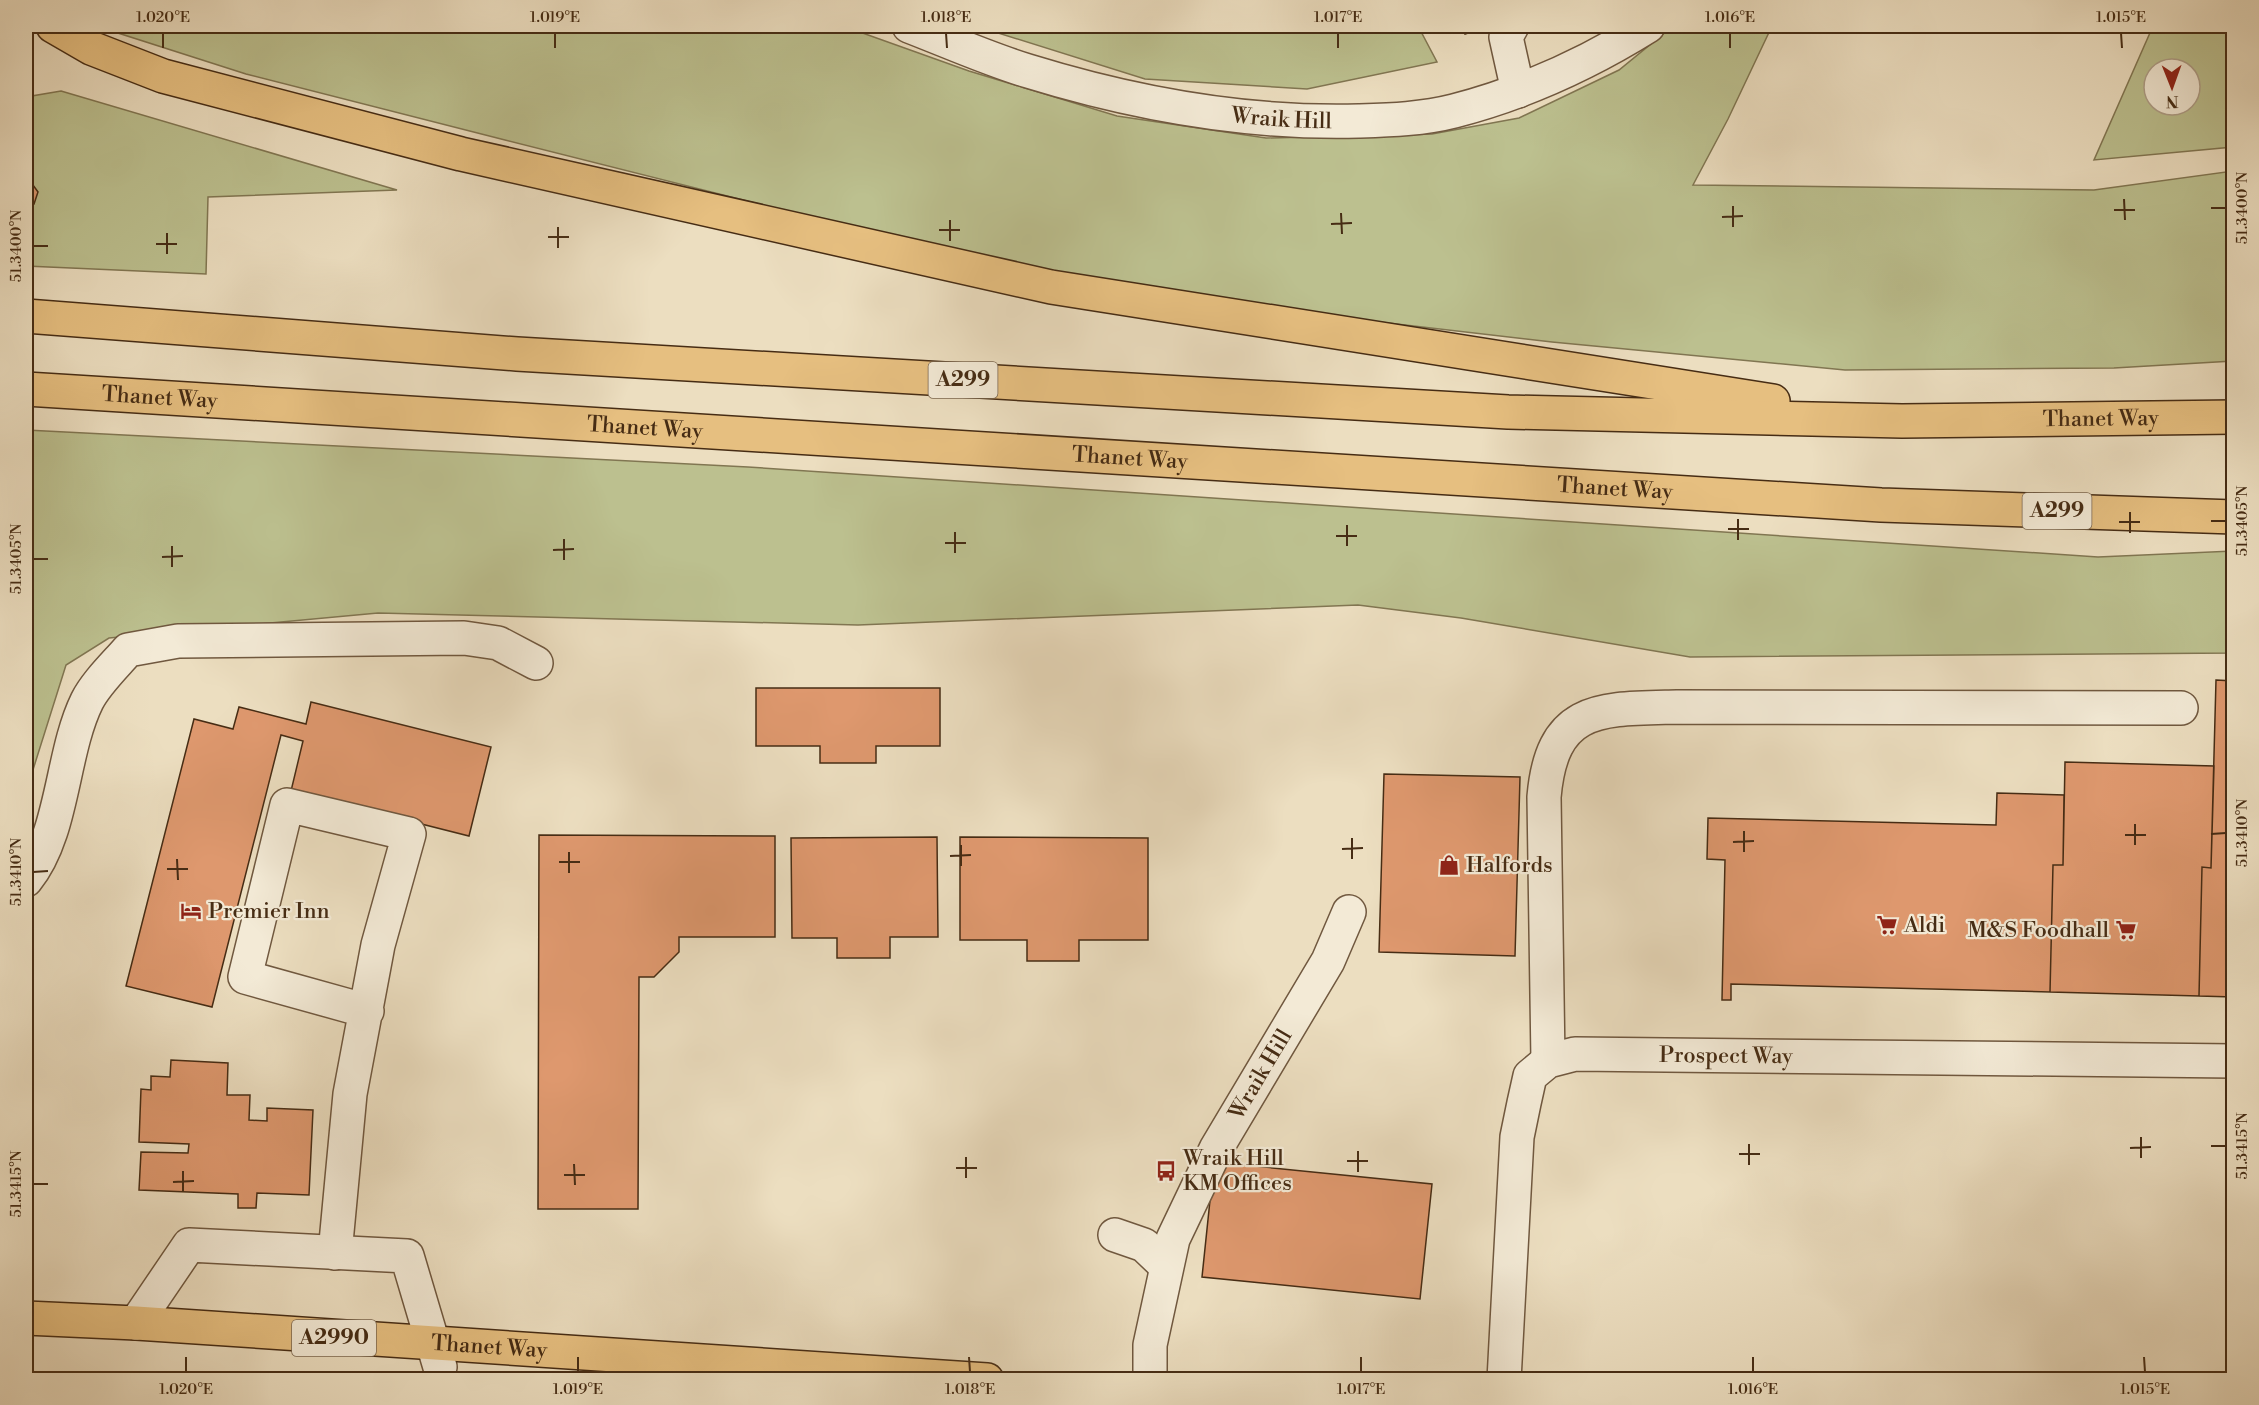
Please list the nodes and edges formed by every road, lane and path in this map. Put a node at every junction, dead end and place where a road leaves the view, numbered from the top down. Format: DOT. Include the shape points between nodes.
graph roads {
  1 [pos="52,26"];
  2 [pos="909,26"];
  3 [pos="1512,26"];
  4 [pos="1648,26"];
  5 [pos="1518,92"];
  6 [pos="26,316"];
  7 [pos="26,389"];
  8 [pos="2234,417"];
  9 [pos="1902,421"];
  10 [pos="2234,517"];
  11 [pos="536,663"];
  12 [pos="2181,708"];
  13 [pos="26,880"];
  14 [pos="1349,912"];
  15 [pos="367,1011"];
  16 [pos="1548,1061"];
  17 [pos="2234,1061"];
  18 [pos="1115,1235"];
  19 [pos="335,1253"];
  20 [pos="1166,1266"];
  21 [pos="26,1318"];
  22 [pos="136,1323"];
  23 [pos="436,1356"];
  24 [pos="987,1380"];
  25 [pos="1150,1380"];
  26 [pos="1504,1380"];
  1 -- 9 [label="main road" via="91,48 163,76 461,154 1051,287"];
  2 -- 5 [label="street, Wraik Hill" via="1027,71 1140,100 1234,116 1316,122 1392,120 1451,111"];
  3 -- 5 [label="street" via="1506,37"];
  4 -- 5 [label="street, Wraik Hill" via="1574,67"];
  6 -- 9 [label="main road, Thanet Way / A299" via="517,354 1508,412"];
  7 -- 10 [label="main road, Thanet Way / A299" via="1857,503"];
  8 -- 9 [label="main road, Thanet Way / A299"];
  11 -- 13 [label="street" via="498,643 464,638 178,641 128,650 88,699 56,815 34,870"];
  12 -- 16 [label="street" via="1677,706 1590,715 1571,726 1557,741 1547,766 1544,797"];
  14 -- 20 [label="street, Wraik Hill" via="1328,961 1216,1149 1173,1239"];
  15 -- 15 [label="street" via="378,945 409,834 287,805 244,977"];
  15 -- 19 [label="street" via="350,1094"];
  16 -- 17 [label="street, Prospect Way" via="1575,1054"];
  16 -- 26 [label="street" via="1530,1076 1517,1137"];
  18 -- 20 [label="street" via="1144,1245"];
  19 -- 22 [label="street" via="189,1245"];
  19 -- 23 [label="street" via="407,1256"];
  20 -- 25 [label="street, Wraik Hill" via="1150,1345"];
  21 -- 22 [label="main road, Thanet Way / A2990"];
  22 -- 23 [label="main road, Thanet Way / A2990"];
  23 -- 24 [label="main road, Thanet Way / A2990"];
}
